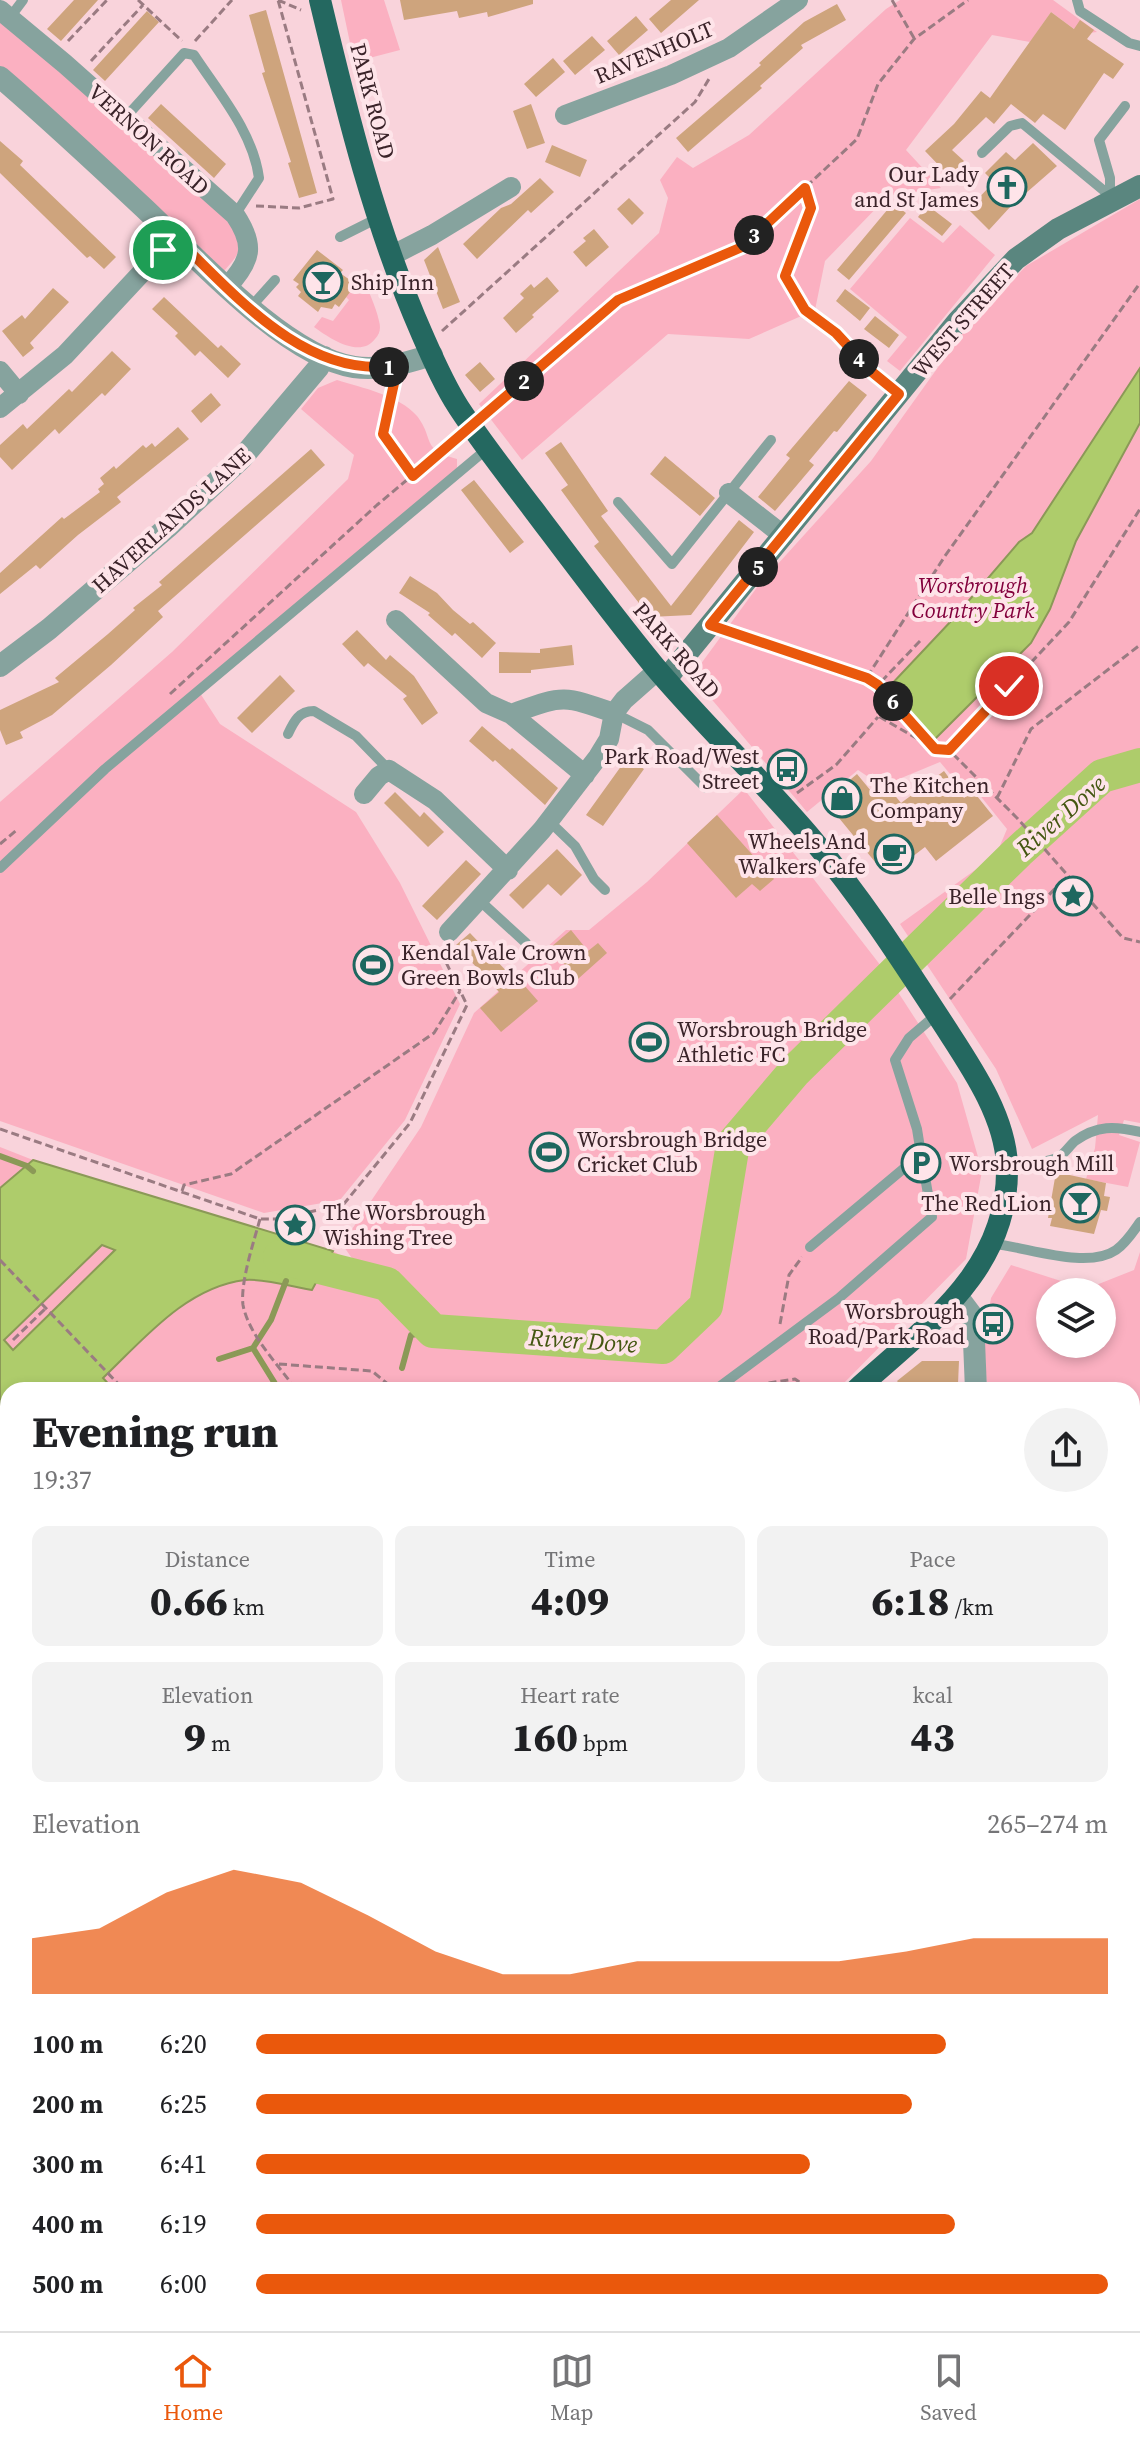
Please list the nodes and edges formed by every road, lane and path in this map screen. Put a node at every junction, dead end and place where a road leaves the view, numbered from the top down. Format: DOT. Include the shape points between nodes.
graph roads {
  1 [pos="107,0"];
  2 [pos="138,0"];
  3 [pos="232,0"];
  4 [pos="320,0"];
  5 [pos="798,0"];
  6 [pos="892,0"];
  7 [pos="968,0"];
  8 [pos="1077,0"];
  9 [pos="143,5"];
  10 [pos="294,6"];
  11 [pos="11,9"];
  12 [pos="914,39"];
  13 [pos="1140,46"];
  14 [pos="729,48"];
  15 [pos="71,57"];
  16 [pos="0,77"];
  17 [pos="1125,106"];
  18 [pos="565,115"];
  19 [pos="125,118"];
  20 [pos="982,153"];
  21 [pos="1140,186"];
  22 [pos="511,187"];
  23 [pos="805,188"];
  24 [pos="1112,198"];
  25 [pos="239,210"];
  26 [pos="378,218"];
  27 [pos="175,237"];
  28 [pos="340,237"];
  29 [pos="391,256"];
  30 [pos="275,280"];
  31 [pos="1140,283"];
  32 [pos="227,287"];
  33 [pos="250,308"];
  34 [pos="429,350"];
  35 [pos="324,357"];
  36 [pos="398,365"];
  37 [pos="0,371"];
  38 [pos="872,372"];
  39 [pos="19,394"];
  40 [pos="899,394"];
  41 [pos="0,408"];
  42 [pos="471,426"];
  43 [pos="771,440"];
  44 [pos="488,448"];
  45 [pos="413,476"];
  46 [pos="729,493"];
  47 [pos="618,502"];
  48 [pos="1140,509"];
  49 [pos="784,536"];
  50 [pos="396,620"];
  51 [pos="710,625"];
  52 [pos="920,641"];
  53 [pos="1140,645"];
  54 [pos="0,666"];
  55 [pos="662,674"];
  56 [pos="867,678"];
  57 [pos="878,685"];
  58 [pos="161,702"];
  59 [pos="614,713"];
  60 [pos="511,714"];
  61 [pos="878,716"];
  62 [pos="288,734"];
  63 [pos="935,749"];
  64 [pos="949,750"];
  65 [pos="389,770"];
  66 [pos="585,775"];
  67 [pos="706,788"];
  68 [pos="364,794"];
  69 [pos="997,798"];
  70 [pos="781,805"];
  71 [pos="23,825"];
  72 [pos="546,826"];
  73 [pos="0,844"];
  74 [pos="0,868"];
  75 [pos="508,870"];
  76 [pos="1066,877"];
  77 [pos="605,890"];
  78 [pos="479,900"];
  79 [pos="449,932"];
  80 [pos="1140,942"];
  81 [pos="526,943"];
  82 [pos="460,991"];
  83 [pos="937,1014"];
  84 [pos="0,1129"];
  85 [pos="1140,1132"];
  86 [pos="921,1154"];
  87 [pos="1007,1163"];
  88 [pos="182,1191"];
  89 [pos="260,1219"];
  90 [pos="1140,1222"];
  91 [pos="994,1244"];
  92 [pos="810,1247"];
  93 [pos="0,1260"];
  94 [pos="958,1297"];
  95 [pos="44,1306"];
  96 [pos="13,1340"];
  97 [pos="779,1344"];
  98 [pos="279,1364"];
  99 [pos="117,1382"];
  100 [pos="291,1382"];
  101 [pos="385,1382"];
  102 [pos="726,1382"];
  103 [pos="775,1382"];
  104 [pos="799,1382"];
  105 [pos="865,1382"];
  106 [pos="976,1382"];
  1 -- 15 [label="path" via="67,43"];
  2 -- 9 [label="path"];
  3 -- 9 [label="path" via="189,47"];
  4 -- 26 [label="highway, PARK ROAD"];
  5 -- 14 [label="street, RAVENHOLT"];
  6 -- 12 [label="path"];
  7 -- 12 [label="path"];
  8 -- 13 [label="lane" via="1080,11"];
  9 -- 15 [label="path" via="90,62"];
  10 -- 25 [label="path" via="278,0 333,199 299,208"];
  11 -- 15 [label="street, VERNON ROAD"];
  12 -- 23 [label="path" via="878,84 857,139"];
  14 -- 18 [label="street, RAVENHOLT"];
  14 -- 34 [label="path" via="695,102"];
  15 -- 19 [label="street, VERNON ROAD"];
  16 -- 27 [label="street"];
  17 -- 24 [label="lane" via="1099,140"];
  19 -- 25 [label="street, VERNON ROAD"];
  19 -- 25 [label="lane" via="184,53 194,55 257,158 259,178"];
  20 -- 24 [label="lane" via="1010,126 1022,123"];
  21 -- 24 [label="main road, WEST STREET"];
  22 -- 29 [label="street"];
  23 -- 38 [label="path" via="811,208 785,276 805,310 836,333"];
  23 -- 42 [label="path" via="742,247 618,300"];
  24 -- 40 [label="main road, WEST STREET" via="1016,259"];
  25 -- 32 [label="street, VERNON ROAD" via="249,254"];
  26 -- 28 [label="lane"];
  26 -- 29 [label="highway, PARK ROAD"];
  27 -- 32 [label="street"];
  27 -- 39 [label="street" via="65,355"];
  29 -- 34 [label="highway, PARK ROAD"];
  30 -- 33 [label="lane"];
  31 -- 56 [label="path" via="945,556"];
  32 -- 33 [label="street"];
  33 -- 35 [label="street"];
  34 -- 36 [label="street"];
  34 -- 42 [label="highway, PARK ROAD"];
  35 -- 36 [label="street" via="352,367"];
  35 -- 54 [label="street, HAVERLANDS LANE" via="242,458 61,619"];
  36 -- 45 [label="path" via="383,434"];
  37 -- 39 [label="street"];
  38 -- 40 [label="lane"];
  39 -- 41 [label="street"];
  40 -- 49 [label="main road, WEST STREET"];
  42 -- 44 [label="highway, PARK ROAD"];
  42 -- 45 [label="path"];
  43 -- 46 [label="lane"];
  44 -- 55 [label="highway, PARK ROAD"];
  44 -- 74 [label="lane" via="105,769"];
  45 -- 58 [label="path"];
  46 -- 47 [label="lane" via="672,564"];
  46 -- 49 [label="street"];
  48 -- 64 [label="path" via="1069,622"];
  49 -- 51 [label="main road, WEST STREET"];
  50 -- 60 [label="street" via="486,703"];
  51 -- 55 [label="main road, WEST STREET"];
  51 -- 56 [label="path"];
  52 -- 57 [label="path"];
  53 -- 69 [label="path" via="1031,729"];
  55 -- 59 [label="street"];
  55 -- 70 [label="highway, PARK ROAD"];
  56 -- 57 [label="path"];
  57 -- 61 [label="path"];
  57 -- 63 [label="path"];
  59 -- 60 [label="street" via="568,698 549,699"];
  59 -- 66 [label="street" via="609,739"];
  59 -- 67 [label="lane" via="648,730"];
  60 -- 66 [label="street"];
  61 -- 63 [label="path"];
  61 -- 70 [label="path" via="836,765"];
  62 -- 65 [label="lane" via="295,719 314,711 356,736"];
  63 -- 64 [label="path"];
  64 -- 69 [label="path"];
  65 -- 68 [label="street"];
  65 -- 75 [label="street" via="435,800"];
  66 -- 72 [label="street"];
  69 -- 76 [label="path"];
  70 -- 83 [label="highway, PARK ROAD" via="876,921"];
  71 -- 73 [label="path"];
  72 -- 75 [label="street"];
  72 -- 77 [label="lane" via="575,846"];
  75 -- 78 [label="street"];
  76 -- 80 [label="path" via="1123,938"];
  76 -- 83 [label="path"];
  78 -- 79 [label="street"];
  78 -- 81 [label="lane"];
  79 -- 82 [label="path" via="437,944"];
  82 -- 88 [label="path" via="434,1033 231,1174 184,1185"];
  82 -- 89 [label="path" via="467,1005 410,1123 343,1205"];
  83 -- 86 [label="lane" via="909,1038 895,1060"];
  83 -- 87 [label="highway, PARK ROAD" via="986,1096"];
  84 -- 88 [label="path"];
  85 -- 87 [label="lane" via="1114,1126 1091,1130 1058,1158"];
  86 -- 92 [label="lane"];
  86 -- 97 [label="lane" via="932,1217"];
  87 -- 91 [label="highway, PARK ROAD" via="1006,1196"];
  88 -- 89 [label="path"];
  89 -- 98 [label="path" via="243,1306"];
  90 -- 91 [label="lane" via="1114,1251 1094,1258"];
  91 -- 94 [label="highway, PARK ROAD"];
  92 -- 97 [label="path" via="789,1275"];
  93 -- 95 [label="path"];
  94 -- 105 [label="highway, PARK ROAD"];
  94 -- 106 [label="street" via="973,1317"];
  95 -- 96 [label="path"];
  95 -- 99 [label="path"];
  97 -- 102 [label="lane"];
  98 -- 100 [label="path"];
  98 -- 101 [label="path" via="372,1371"];
  103 -- 104 [label="path"];
}
